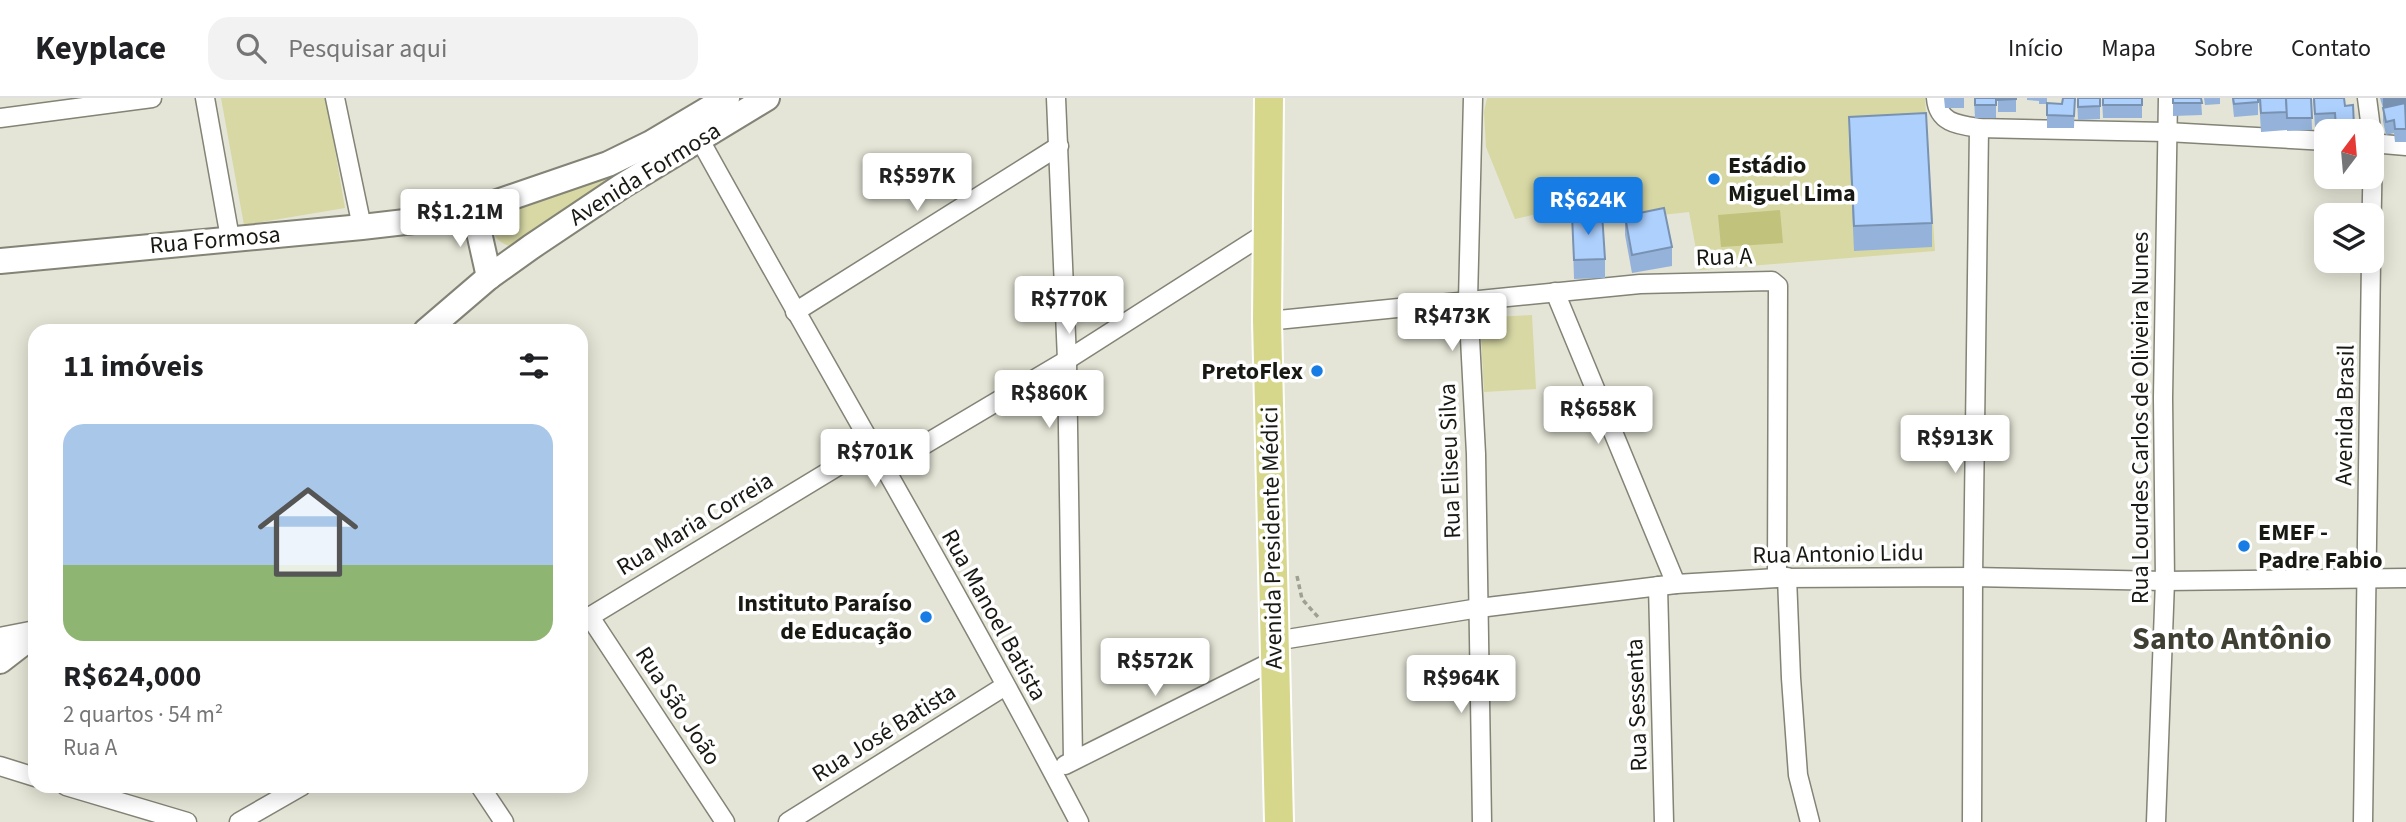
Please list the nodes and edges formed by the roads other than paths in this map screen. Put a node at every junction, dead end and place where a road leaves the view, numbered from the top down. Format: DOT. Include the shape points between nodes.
graph roads {
  1 [pos="152,98"];
  2 [pos="205,98"];
  3 [pos="335,98"];
  4 [pos="767,98"];
  5 [pos="1056,98"];
  6 [pos="1270,98"];
  7 [pos="1473,98"];
  8 [pos="1936,98"];
  9 [pos="2168,98"];
  10 [pos="2367,98"];
  11 [pos="722,99"];
  12 [pos="0,118"];
  13 [pos="2369,119"];
  14 [pos="1979,128"];
  15 [pos="2167,132"];
  16 [pos="700,140"];
  17 [pos="2314,140"];
  18 [pos="2384,144"];
  19 [pos="2406,145"];
  20 [pos="1059,146"];
  21 [pos="608,164"];
  22 [pos="622,186"];
  23 [pos="474,210"];
  24 [pos="431,219"];
  25 [pos="362,227"];
  26 [pos="1269,231"];
  27 [pos="230,238"];
  28 [pos="0,261"];
  29 [pos="2371,273"];
  30 [pos="489,277"];
  31 [pos="1555,292"];
  32 [pos="1468,300"];
  33 [pos="795,312"];
  34 [pos="1267,321"];
  35 [pos="434,324"];
  36 [pos="1067,360"];
  37 [pos="871,446"];
  38 [pos="885,468"];
  39 [pos="1973,577"];
  40 [pos="1782,578"];
  41 [pos="2367,578"];
  42 [pos="2406,578"];
  43 [pos="2165,581"];
  44 [pos="1676,584"];
  45 [pos="1658,586"];
  46 [pos="1479,608"];
  47 [pos="588,617"];
  48 [pos="588,623"];
  49 [pos="28,633"];
  50 [pos="0,637"];
  51 [pos="28,638"];
  52 [pos="1275,650"];
  53 [pos="0,661"];
  54 [pos="1005,687"];
  55 [pos="1073,760"];
  56 [pos="0,766"];
  57 [pos="1053,771"];
  58 [pos="28,775"];
  59 [pos="90,793"];
  60 [pos="290,793"];
  61 [pos="485,793"];
  62 [pos="187,822"];
  63 [pos="239,822"];
  64 [pos="504,822"];
  65 [pos="724,822"];
  66 [pos="788,822"];
  67 [pos="1079,822"];
  68 [pos="1279,822"];
  69 [pos="1482,822"];
  70 [pos="1664,822"];
  71 [pos="1810,822"];
  72 [pos="1972,822"];
  73 [pos="2156,822"];
  74 [pos="2363,822"];
  1 -- 12 [label="street"];
  2 -- 27 [label="street"];
  3 -- 25 [label="street"];
  4 -- 16 [label="main road, Avenida Formosa"];
  5 -- 20 [label="street"];
  6 -- 26 [label="main road, Avenida Presidente Médici"];
  7 -- 32 [label="street, Rua Eliseu Silva"];
  8 -- 14 [label="street" via="1938,112 1949,121"];
  9 -- 15 [label="street, Rua Lourdes Carlos de Oliveira Nunes"];
  10 -- 13 [label="street"];
  11 -- 21 [label="main road, Avenida Formosa"];
  14 -- 15 [label="street"];
  14 -- 39 [label="street"];
  15 -- 17 [label="street"];
  15 -- 43 [label="street, Rua Lourdes Carlos de Oliveira Nunes"];
  16 -- 22 [label="main road, Avenida Formosa"];
  16 -- 33 [label="street, Rua Manoel Batista"];
  18 -- 19 [label="street"];
  20 -- 33 [label="street"];
  20 -- 36 [label="street"];
  21 -- 22 [label="main road"];
  21 -- 23 [label="main road, Avenida Formosa"];
  22 -- 30 [label="main road, Avenida Formosa"];
  23 -- 24 [label="main road, Avenida Formosa"];
  23 -- 30 [label="main road"];
  24 -- 25 [label="main road, Rua Formosa"];
  25 -- 27 [label="main road, Rua Formosa"];
  26 -- 34 [label="main road, Avenida Presidente Médici"];
  26 -- 36 [label="street"];
  27 -- 28 [label="main road, Rua Formosa"];
  29 -- 41 [label="street, Avenida Brasil"];
  30 -- 35 [label="main road, Avenida Formosa"];
  31 -- 32 [label="street, Rua A"];
  31 -- 40 [label="street, Rua A" via="1640,284 1772,281 1778,286"];
  31 -- 44 [label="street"];
  32 -- 34 [label="street"];
  32 -- 46 [label="street, Rua Eliseu Silva"];
  33 -- 37 [label="street, Rua Manoel Batista"];
  34 -- 52 [label="main road, Avenida Presidente Médici"];
  36 -- 38 [label="street"];
  36 -- 55 [label="street"];
  37 -- 38 [label="street, Rua Manoel Batista"];
  37 -- 47 [label="street, Rua Maria Correia"];
  38 -- 54 [label="street, Rua Manoel Batista"];
  39 -- 40 [label="street, Rua Antonio Lidu"];
  39 -- 43 [label="street, Rua Antonio Lidu"];
  39 -- 72 [label="street"];
  40 -- 44 [label="street, Rua Antonio Lidu"];
  40 -- 71 [label="street" via="1798,775"];
  41 -- 42 [label="street, Rua Antonio Lidu"];
  41 -- 43 [label="street, Rua Antonio Lidu"];
  41 -- 74 [label="street, Avenida Brasil"];
  43 -- 73 [label="street, Rua Lourdes Carlos de Oliveira Nunes"];
  44 -- 45 [label="street, Rua Antonio Lidu"];
  45 -- 46 [label="street, Rua Antonio Lidu"];
  45 -- 70 [label="street, Rua Sessenta"];
  46 -- 52 [label="street, Rua Antonio Lidu" via="1335,631"];
  46 -- 69 [label="street, Rua Eliseu Silva"];
  48 -- 65 [label="street, Rua São João"];
  49 -- 50 [label="street"];
  51 -- 53 [label="main road"];
  52 -- 55 [label="street, Rua Antonio Lidu"];
  52 -- 68 [label="main road, Avenida Presidente Médici"];
  54 -- 57 [label="street, Rua Manoel Batista"];
  54 -- 66 [label="street, Rua José Batista"];
  55 -- 57 [label="street, Rua Antonio Lidu"];
  56 -- 58 [label="street"];
  57 -- 67 [label="street, Rua Manoel Batista"];
  59 -- 62 [label="street"];
  60 -- 63 [label="street"];
  61 -- 64 [label="street"];
}
